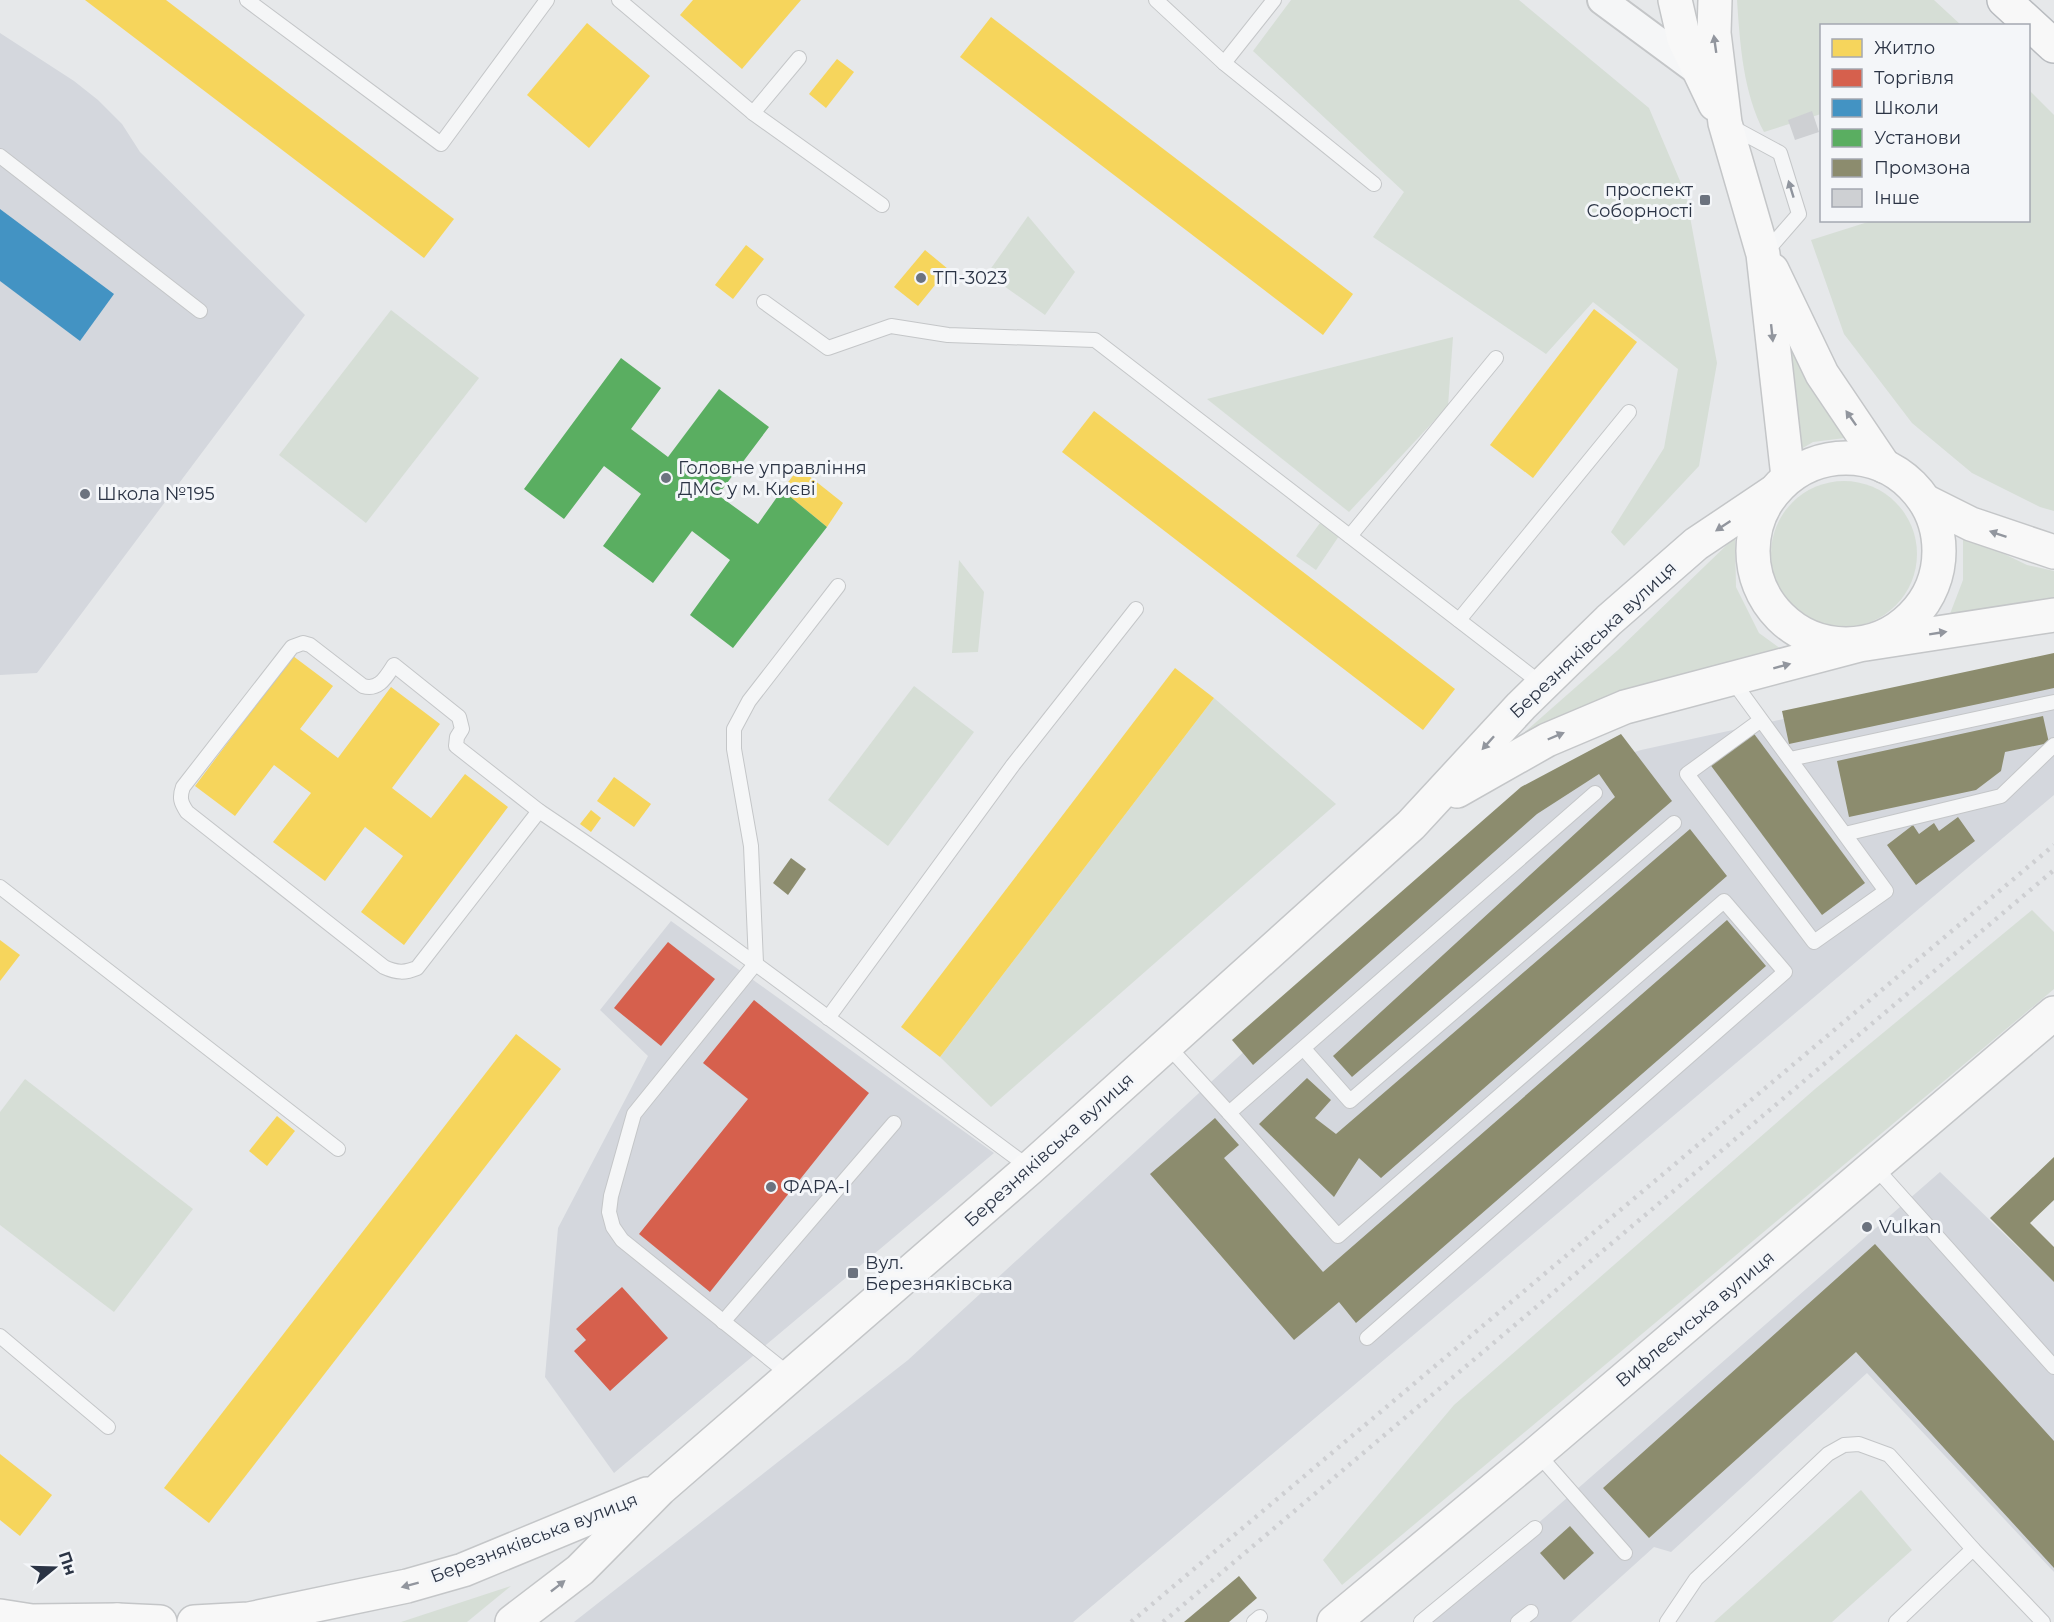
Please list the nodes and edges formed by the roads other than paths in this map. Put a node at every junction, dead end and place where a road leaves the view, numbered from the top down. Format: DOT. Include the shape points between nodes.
graph roads {
  1 [pos="247,0"];
  2 [pos="547,0"];
  3 [pos="619,0"];
  4 [pos="1156,0"];
  5 [pos="1274,0"];
  6 [pos="1602,0"];
  7 [pos="1675,0"];
  8 [pos="1715,0"];
  9 [pos="1994,0"];
  10 [pos="2004,0"];
  11 [pos="2025,24"];
  12 [pos="2029,24"];
  13 [pos="2030,25"];
  14 [pos="2041,36"];
  15 [pos="798,58"];
  16 [pos="1224,63"];
  17 [pos="1698,71"];
  18 [pos="753,113"];
  19 [pos="1725,123"];
  20 [pos="0,156"];
  21 [pos="1374,184"];
  22 [pos="882,205"];
  23 [pos="1763,254"];
  24 [pos="764,302"];
  25 [pos="200,311"];
  26 [pos="1496,358"];
  27 [pos="1629,412"];
  28 [pos="1884,466"];
  29 [pos="1780,485"];
  30 [pos="1925,501"];
  31 [pos="1350,536"];
  32 [pos="2054,552"];
  33 [pos="838,586"];
  34 [pos="1136,609"];
  35 [pos="2054,615"];
  36 [pos="1459,620"];
  37 [pos="1859,645"];
  38 [pos="1731,679"];
  39 [pos="1543,685"];
  40 [pos="2054,702"];
  41 [pos="1761,720"];
  42 [pos="2054,745"];
  43 [pos="1790,759"];
  44 [pos="1595,793"];
  45 [pos="1432,806"];
  46 [pos="539,811"];
  47 [pos="1674,823"];
  48 [pos="1845,834"];
  49 [pos="0,887"];
  50 [pos="756,963"];
  51 [pos="2054,1013"];
  52 [pos="828,1018"];
  53 [pos="1167,1045"];
  54 [pos="1304,1049"];
  55 [pos="1229,1113"];
  56 [pos="894,1123"];
  57 [pos="338,1149"];
  58 [pos="1874,1166"];
  59 [pos="1030,1168"];
  60 [pos="723,1322"];
  61 [pos="0,1336"];
  62 [pos="1367,1338"];
  63 [pos="2054,1367"];
  64 [pos="791,1376"];
  65 [pos="108,1427"];
  66 [pos="1537,1453"];
  67 [pos="660,1489"];
  68 [pos="1535,1528"];
  69 [pos="1973,1549"];
  70 [pos="1625,1553"];
  71 [pos="1530,1612"];
  72 [pos="0,1616"];
  73 [pos="113,1621"];
  74 [pos="160,1622"];
  75 [pos="194,1622"];
  76 [pos="512,1622"];
  77 [pos="1334,1622"];
  78 [pos="1421,1622"];
  79 [pos="1518,1622"];
  80 [pos="1667,1622"];
  81 [pos="1896,1622"];
  82 [pos="2043,1622"];
  1 -- 2 [label="lane" via="441,144"];
  3 -- 18 [label="lane"];
  4 -- 16 [label="lane"];
  5 -- 16 [label="lane"];
  6 -- 17 [label="street"];
  7 -- 17 [label="main road" via="1684,39"];
  19 -- 8 [label="main road, one-way" via="1714,33"];
  9 -- 11 [label="main road"];
  10 -- 12 [label="main road"];
  13 -- 14 [label="main road"];
  15 -- 18 [label="lane"];
  16 -- 21 [label="lane"];
  17 -- 19 [label="main road"];
  18 -- 22 [label="lane"];
  19 -- 23 [label="main road"];
  23 -- 19 [label="lane, one-way" via="1799,214 1780,153"];
  20 -- 25 [label="lane"];
  28 -- 23 [label="main road, one-way" via="1822,374"];
  23 -- 29 [label="main road, one-way"];
  24 -- 31 [label="lane" via="828,348 891,326 948,335 1095,340"];
  26 -- 31 [label="lane"];
  27 -- 36 [label="lane"];
  28 -- 29 [label="main road" via="1860,458 1834,458 1810,464"];
  28 -- 30 [label="main road" via="1907,480"];
  29 -- 37 [label="main road" via="1756,522 1752,554 1758,586 1775,614 1800,634 1828,644"];
  29 -- 39 [label="main road, Березняківська вулиця, one-way" via="1696,544 1609,620"];
  32 -- 30 [label="main road, one-way" via="1971,524"];
  30 -- 37 [label="main road" via="1937,530 1940,561 1931,591 1914,616 1889,635"];
  31 -- 36 [label="lane"];
  33 -- 50 [label="lane" via="749,701 734,729 734,750 751,846"];
  34 -- 52 [label="lane" via="1013,765"];
  37 -- 35 [label="main road, one-way"];
  36 -- 39 [label="lane"];
  38 -- 37 [label="main road, Березняківська вулиця, one-way"];
  38 -- 41 [label="lane"];
  45 -- 38 [label="main road, Березняківська вулиця, one-way" via="1547,740 1616,711"];
  39 -- 45 [label="main road, Березняківська вулиця, one-way"];
  40 -- 43 [label="lane"];
  41 -- 43 [label="lane"];
  41 -- 48 [label="lane" via="1687,774 1814,942 1886,891"];
  42 -- 48 [label="lane" via="2001,796"];
  43 -- 48 [label="lane"];
  44 -- 54 [label="lane"];
  45 -- 53 [label="main road, Березняківська вулиця"];
  46 -- 46 [label="lane" via="417,968 395,972 187,812 180,796 183,787 292,647 303,643 369,688 380,684 394,665 459,717 462,729 456,746"];
  46 -- 50 [label="lane"];
  47 -- 54 [label="lane" via="1350,1101"];
  49 -- 57 [label="lane"];
  50 -- 52 [label="lane"];
  50 -- 60 [label="lane" via="634,1114 609,1212 622,1240"];
  51 -- 58 [label="main road, Вифлеємська вулиця"];
  52 -- 59 [label="lane"];
  53 -- 55 [label="lane"];
  53 -- 59 [label="main road, Березняківська вулиця"];
  54 -- 55 [label="lane"];
  55 -- 62 [label="lane" via="1338,1236 1724,901 1785,972"];
  56 -- 60 [label="lane"];
  58 -- 63 [label="lane"];
  58 -- 66 [label="main road, Вифлеємська вулиця"];
  59 -- 64 [label="main road, Березняківська вулиця"];
  60 -- 64 [label="lane"];
  61 -- 65 [label="lane"];
  64 -- 67 [label="main road, Березняківська вулиця"];
  66 -- 70 [label="lane"];
  66 -- 77 [label="main road, Вифлеємська вулиця"];
  67 -- 75 [label="main road, Березняківська вулиця, one-way" via="463,1570 407,1586 249,1619"];
  76 -- 67 [label="main road, Березняківська вулиця, one-way" via="580,1570"];
  68 -- 78 [label="lane"];
  69 -- 80 [label="lane" via="1889,1455 1859,1444 1845,1445 1828,1454 1696,1579"];
  69 -- 81 [label="lane"];
  69 -- 82 [label="lane"];
  71 -- 79 [label="lane"];
  72 -- 73 [label="main road" via="32,1621"];
  73 -- 74 [label="main road"];
}
